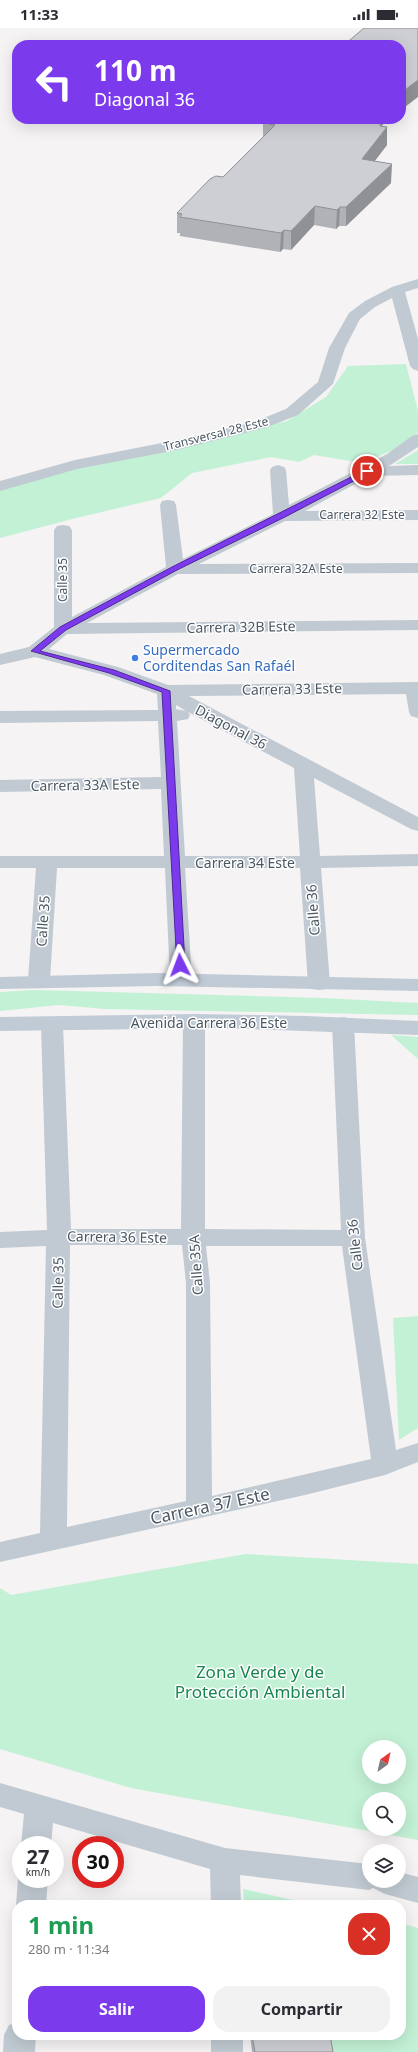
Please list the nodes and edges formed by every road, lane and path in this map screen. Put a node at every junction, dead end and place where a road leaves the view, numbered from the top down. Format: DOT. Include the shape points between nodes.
graph roads {
  1 [pos="418,283"];
  2 [pos="397,290"];
  3 [pos="418,366"];
  4 [pos="418,439"];
  5 [pos="278,470"];
  6 [pos="418,470"];
  7 [pos="367,471"];
  8 [pos="0,486"];
  9 [pos="168,505"];
  10 [pos="418,515"];
  11 [pos="282,516"];
  12 [pos="64,530"];
  13 [pos="418,568"];
  14 [pos="175,569"];
  15 [pos="418,625"];
  16 [pos="63,629"];
  17 [pos="35,651"];
  18 [pos="0,660"];
  19 [pos="416,688"];
  20 [pos="166,691"];
  21 [pos="418,712"];
  22 [pos="167,714"];
  23 [pos="0,716"];
  24 [pos="209,716"];
  25 [pos="303,764"];
  26 [pos="170,783"];
  27 [pos="0,786"];
  28 [pos="418,825"];
  29 [pos="418,860"];
  30 [pos="0,862"];
  31 [pos="47,862"];
  32 [pos="310,862"];
  33 [pos="175,863"];
  34 [pos="39,980"];
  35 [pos="181,980"];
  36 [pos="0,983"];
  37 [pos="319,984"];
  38 [pos="418,985"];
  39 [pos="194,1021"];
  40 [pos="0,1024"];
  41 [pos="343,1024"];
  42 [pos="52,1025"];
  43 [pos="418,1028"];
  44 [pos="59,1237"];
  45 [pos="193,1238"];
  46 [pos="353,1238"];
  47 [pos="0,1240"];
  48 [pos="418,1452"];
  49 [pos="385,1466"];
  50 [pos="199,1509"];
  51 [pos="53,1540"];
  52 [pos="0,1552"];
  53 [pos="0,1795"];
  54 [pos="39,1806"];
  55 [pos="37,1836"];
  56 [pos="225,1861"];
  57 [pos="362,1876"];
  58 [pos="406,1887"];
  59 [pos="32,1888"];
  60 [pos="418,1890"];
  61 [pos="31,1900"];
  62 [pos="226,1900"];
  63 [pos="20,2040"];
  64 [pos="227,2040"];
  65 [pos="19,2052"];
  66 [pos="227,2052"];
  1 -- 2 [label="street, Transversal 28 Este"];
  2 -- 3 [label="street"];
  2 -- 8 [label="street, Transversal 28 Este" via="354,316 337,348 325,384 292,412 259,425 177,445 75,465"];
  4 -- 7 [label="street"];
  5 -- 11 [label="street"];
  6 -- 7 [label="street"];
  7 -- 11 [label="street"];
  9 -- 14 [label="street"];
  10 -- 11 [label="street, Carrera 32 Este"];
  11 -- 14 [label="street"];
  12 -- 16 [label="street, Calle 35"];
  13 -- 14 [label="street, Carrera 32A Este"];
  14 -- 16 [label="street"];
  15 -- 16 [label="street, Carrera 32B Este"];
  16 -- 17 [label="street"];
  17 -- 18 [label="street"];
  17 -- 20 [label="street, Diagonal 36" via="111,671"];
  19 -- 20 [label="street, Carrera 33 Este"];
  19 -- 21 [label="street"];
  20 -- 22 [label="street"];
  20 -- 24 [label="street, Diagonal 36"];
  22 -- 23 [label="street"];
  22 -- 24 [label="street"];
  22 -- 26 [label="street"];
  24 -- 25 [label="street, Diagonal 36"];
  25 -- 28 [label="street, Diagonal 36"];
  25 -- 32 [label="street, Calle 36"];
  26 -- 27 [label="street, Carrera 33A Este"];
  26 -- 33 [label="street"];
  29 -- 32 [label="street, Carrera 34 Este"];
  30 -- 31 [label="street, Carrera 34 Este"];
  31 -- 33 [label="street, Carrera 34 Este"];
  31 -- 34 [label="street, Calle 35"];
  32 -- 33 [label="street, Carrera 34 Este"];
  32 -- 37 [label="street, Calle 36"];
  33 -- 35 [label="street"];
  34 -- 35 [label="street"];
  34 -- 36 [label="street"];
  35 -- 37 [label="street"];
  37 -- 38 [label="street"];
  39 -- 41 [label="street, Avenida Carrera 36 Este"];
  39 -- 42 [label="street, Avenida Carrera 36 Este"];
  39 -- 45 [label="street, Calle 35A"];
  40 -- 42 [label="street, Avenida Carrera 36 Este"];
  41 -- 43 [label="street, Avenida Carrera 36 Este"];
  41 -- 46 [label="street, Calle 36"];
  42 -- 44 [label="street, Calle 35"];
  44 -- 45 [label="street, Carrera 36 Este"];
  44 -- 47 [label="street, Carrera 36 Este"];
  44 -- 51 [label="street, Calle 35"];
  45 -- 46 [label="street, Carrera 36 Este"];
  45 -- 50 [label="street, Calle 35A" via="198,1283"];
  46 -- 49 [label="street, Calle 36"];
  48 -- 49 [label="street, Carrera 37 Este"];
  49 -- 50 [label="street, Carrera 37 Este"];
  50 -- 51 [label="street, Carrera 37 Este"];
  51 -- 52 [label="street, Carrera 37 Este"];
  53 -- 54 [label="street"];
  54 -- 55 [label="street"];
  54 -- 56 [label="street"];
  56 -- 57 [label="street"];
  56 -- 62 [label="street"];
  58 -- 60 [label="street"];
  59 -- 61 [label="street"];
  63 -- 65 [label="street"];
  64 -- 66 [label="street"];
}
